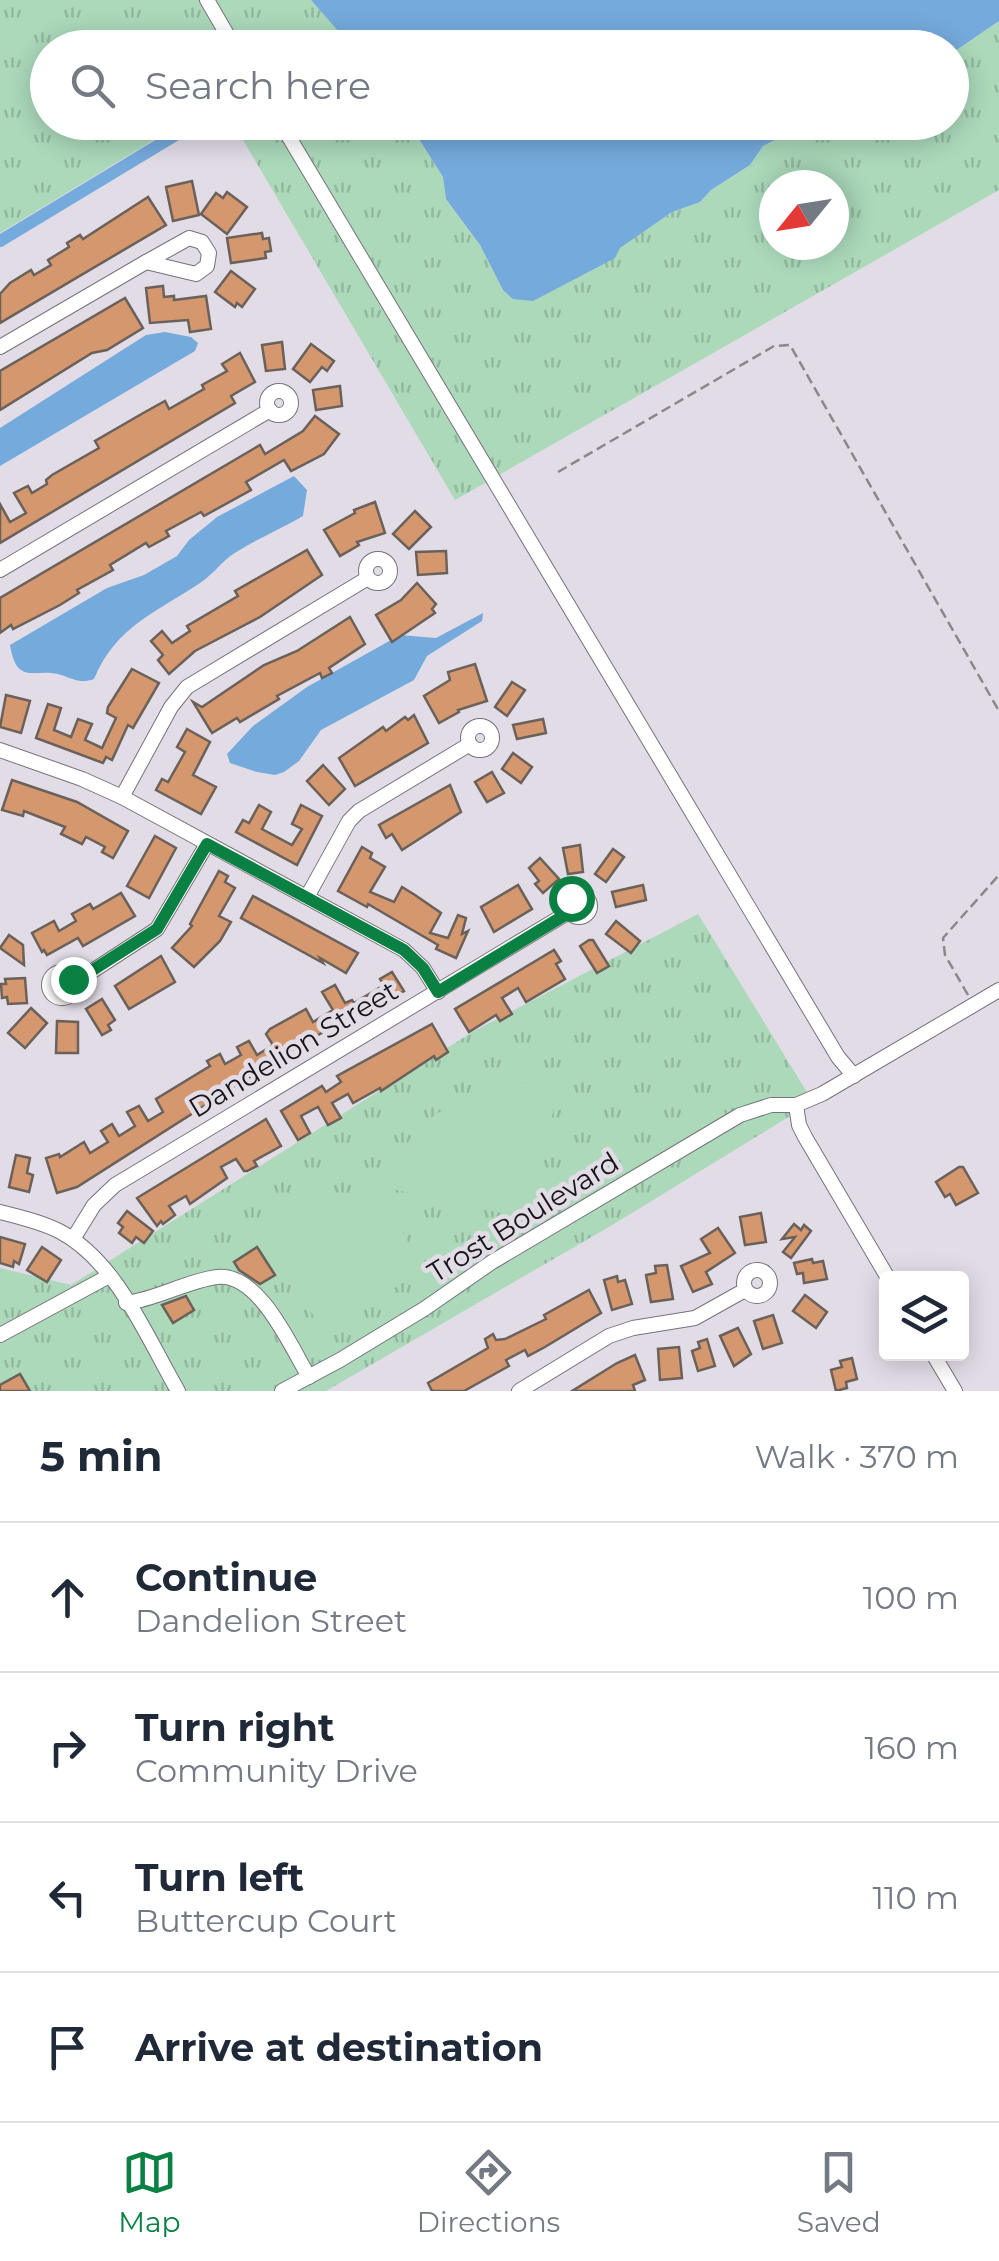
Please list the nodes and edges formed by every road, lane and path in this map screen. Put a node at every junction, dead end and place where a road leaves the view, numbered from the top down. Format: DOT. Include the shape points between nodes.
graph roads {
  1 [pos="207,0"];
  2 [pos="224,30"];
  3 [pos="291,140"];
  4 [pos="146,262"];
  5 [pos="0,347"];
  6 [pos="270,410"];
  7 [pos="558,472"];
  8 [pos="0,570"];
  9 [pos="368,578"];
  10 [pos="999,711"];
  11 [pos="470,744"];
  12 [pos="0,750"];
  13 [pos="122,797"];
  14 [pos="207,844"];
  15 [pos="999,876"];
  16 [pos="306,897"];
  17 [pos="570,912"];
  18 [pos="74,982"];
  19 [pos="999,990"];
  20 [pos="438,992"];
  21 [pos="974,1005"];
  22 [pos="854,1076"];
  23 [pos="796,1105"];
  24 [pos="0,1212"];
  25 [pos="72,1239"];
  26 [pos="884,1271"];
  27 [pos="109,1276"];
  28 [pos="745,1290"];
  29 [pos="126,1303"];
  30 [pos="0,1335"];
  31 [pos="937,1361"];
  32 [pos="309,1376"];
  33 [pos="178,1391"];
  34 [pos="282,1391"];
  35 [pos="519,1391"];
  36 [pos="955,1391"];
  1 -- 2 [label="street"];
  3 -- 22 [label="street"];
  4 -- 5 [label="street"];
  6 -- 8 [label="street"];
  7 -- 10 [label="path" via="774,346 790,345"];
  9 -- 13 [label="street" via="187,686"];
  11 -- 16 [label="street" via="359,810"];
  12 -- 13 [label="street"];
  13 -- 14 [label="street"];
  14 -- 16 [label="street"];
  14 -- 18 [label="street" via="157,929"];
  15 -- 21 [label="path" via="943,938 945,956"];
  16 -- 20 [label="street" via="404,950"];
  17 -- 20 [label="street, Dandelion Street"];
  19 -- 21 [label="street, Trost Boulevard"];
  20 -- 25 [label="street, Dandelion Street" via="114,1186"];
  21 -- 22 [label="street, Trost Boulevard"];
  22 -- 23 [label="street, Trost Boulevard"];
  23 -- 26 [label="street" via="799,1125"];
  23 -- 32 [label="street, Trost Boulevard" via="756,1108 701,1136"];
  24 -- 25 [label="street"];
  25 -- 27 [label="street"];
  27 -- 29 [label="street"];
  27 -- 30 [label="street"];
  28 -- 35 [label="street" via="695,1318 609,1336"];
  29 -- 32 [label="street" via="230,1278 261,1298"];
  29 -- 33 [label="street"];
  31 -- 36 [label="street"];
  32 -- 34 [label="street, Trost Boulevard"];
}
